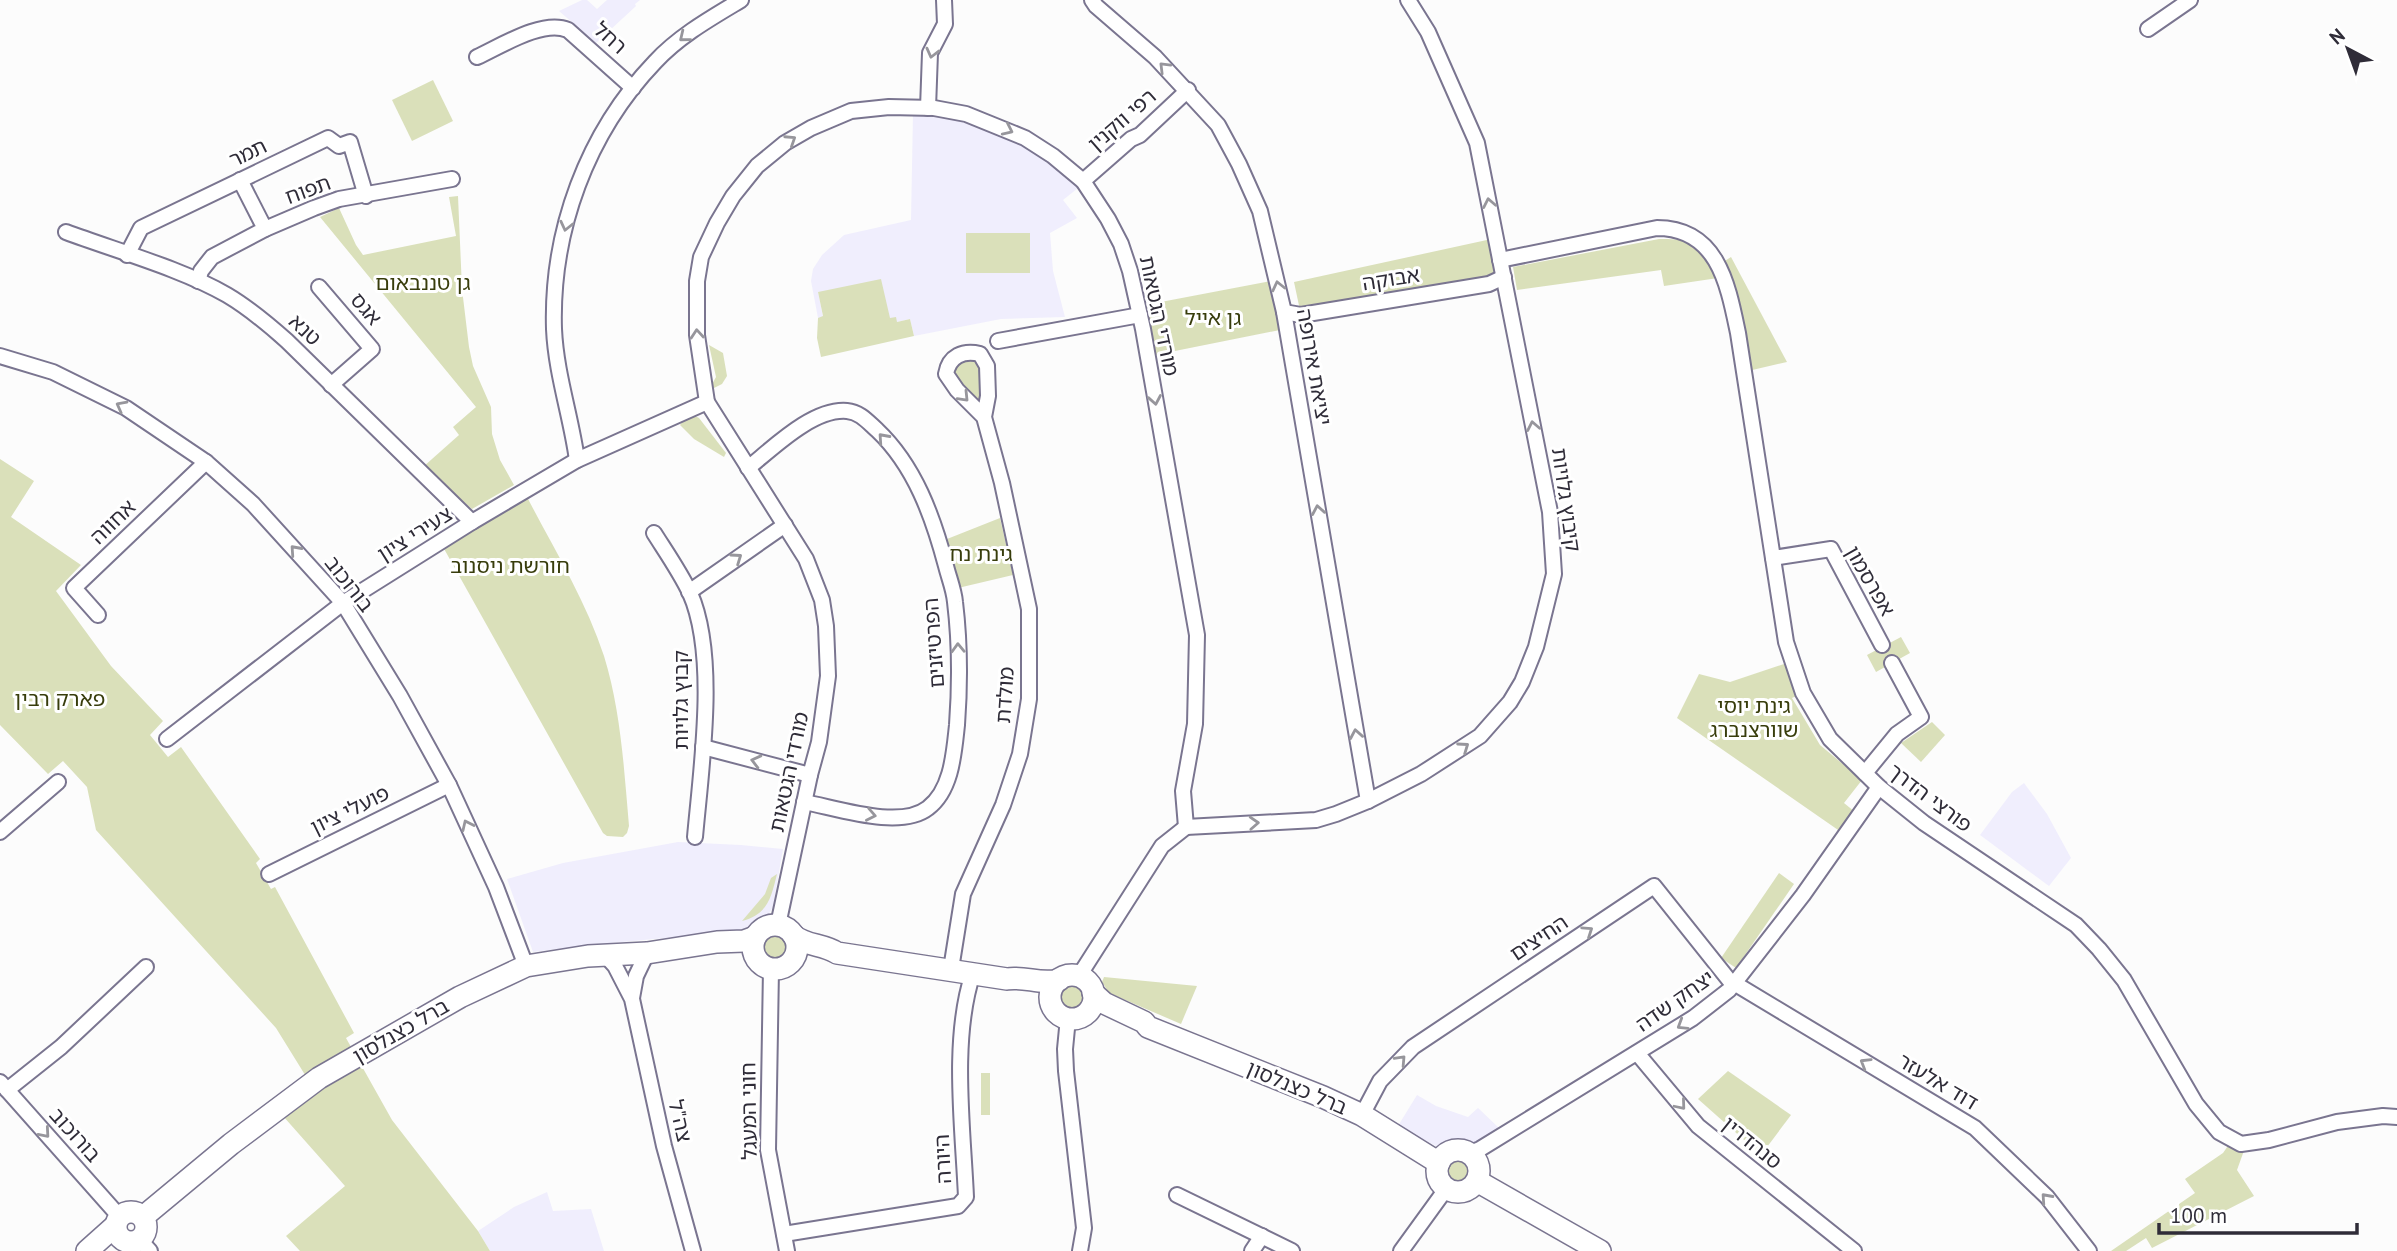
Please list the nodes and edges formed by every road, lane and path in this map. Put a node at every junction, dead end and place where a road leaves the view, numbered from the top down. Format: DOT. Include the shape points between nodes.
graph roads {
  1 [pos="741,0"];
  2 [pos="944,0"];
  3 [pos="1092,0"];
  4 [pos="1408,0"];
  5 [pos="2190,0"];
  6 [pos="2148,29"];
  7 [pos="477,57"];
  8 [pos="634,88"];
  9 [pos="1188,90"];
  10 [pos="928,108"];
  11 [pos="452,179"];
  12 [pos="240,180"];
  13 [pos="1083,181"];
  14 [pos="366,196"];
  15 [pos="265,229"];
  16 [pos="66,232"];
  17 [pos="127,255"];
  18 [pos="1500,260"];
  19 [pos="1504,277"];
  20 [pos="198,281"];
  21 [pos="319,287"];
  22 [pos="1284,312"];
  23 [pos="1140,315"];
  24 [pos="998,341"];
  25 [pos="0,356"];
  26 [pos="331,385"];
  27 [pos="707,402"];
  28 [pos="984,417"];
  29 [pos="577,460"];
  30 [pos="206,462"];
  31 [pos="748,468"];
  32 [pos="472,522"];
  33 [pos="785,524"];
  34 [pos="654,533"];
  35 [pos="1773,558"];
  36 [pos="689,592"];
  37 [pos="343,603"];
  38 [pos="98,615"];
  39 [pos="1882,645"];
  40 [pos="1892,663"];
  41 [pos="167,738"];
  42 [pos="703,747"];
  43 [pos="1865,773"];
  44 [pos="810,775"];
  45 [pos="58,782"];
  46 [pos="449,785"];
  47 [pos="1879,787"];
  48 [pos="1368,801"];
  49 [pos="804,802"];
  50 [pos="1186,827"];
  51 [pos="0,832"];
  52 [pos="695,837"];
  53 [pos="269,873"];
  54 [pos="785,930"];
  55 [pos="647,953"];
  56 [pos="837,953"];
  57 [pos="605,955"];
  58 [pos="768,956"];
  59 [pos="526,966"];
  60 [pos="146,967"];
  61 [pos="951,969"];
  62 [pos="973,973"];
  63 [pos="1069,978"];
  64 [pos="1007,979"];
  65 [pos="1736,984"];
  66 [pos="1093,993"];
  67 [pos="632,999"];
  68 [pos="1068,1013"];
  69 [pos="1148,1027"];
  70 [pos="1637,1053"];
  71 [pos="4,1086"];
  72 [pos="1362,1115"];
  73 [pos="2397,1117"];
  74 [pos="1464,1151"];
  75 [pos="1439,1163"];
  76 [pos="1477,1181"];
  77 [pos="1446,1189"];
  78 [pos="1177,1195"];
  79 [pos="784,1234"];
  80 [pos="1262,1236"];
  81 [pos="126,1237"];
  82 [pos="87,1251"];
  83 [pos="693,1251"];
  84 [pos="787,1251"];
  85 [pos="1080,1251"];
  86 [pos="1252,1251"];
  87 [pos="1292,1251"];
  88 [pos="1401,1251"];
  89 [pos="1600,1251"];
  90 [pos="1854,1251"];
  91 [pos="2089,1251"];
  1 -- 8 [label="street, one-way" via="691,32 656,61"];
  2 -- 10 [label="street, one-way" via="945,24 930,53"];
  9 -- 3 [label="street, יציאת אירופה, one-way"];
  18 -- 4 [label="street, קיבוץ גלויות, one-way" via="1477,143 1428,32"];
  5 -- 6 [label="street"];
  7 -- 8 [label="street, רחל" via="544,27 561,26"];
  8 -- 29 [label="street, one-way" via="593,146 570,207 557,266 554,329 561,391"];
  9 -- 13 [label="street, רפי ווקנין"];
  22 -- 9 [label="street, יציאת אירופה, one-way" via="1260,211 1218,125"];
  10 -- 13 [label="street, מורדי הגטאות, one-way" via="966,114 1014,133"];
  27 -- 10 [label="street, מורדי הגטאות, one-way" via="697,335 697,281 701,257 733,196 757,166 811,128 851,111"];
  11 -- 14 [label="street, תפוח"];
  12 -- 14 [label="street, תמר" via="332,141 342,146 350,142"];
  12 -- 15 [label="street"];
  12 -- 17 [label="street, תמר" via="141,228"];
  13 -- 23 [label="street, מורדי הגטאות" via="1121,244"];
  14 -- 15 [label="street, תפוח" via="339,199"];
  15 -- 20 [label="street, תפוח" via="212,257"];
  16 -- 17 [label="street, טנא"];
  17 -- 20 [label="street, טנא"];
  18 -- 19 [label="street, קיבוץ גלויות"];
  18 -- 35 [label="street, פורצי הדרך" via="1657,228 1673,228 1706,245 1730,296 1738,333"];
  19 -- 22 [label="street, אבוקה" via="1489,284 1301,315"];
  48 -- 19 [label="street, קיבוץ גלויות, one-way" via="1447,758 1496,720 1521,682 1545,614 1554,574 1550,512"];
  20 -- 26 [label="street, טנא" via="261,318"];
  21 -- 26 [label="street, אגס" via="372,349"];
  48 -- 22 [label="street, יציאת אירופה, one-way"];
  23 -- 24 [label="street"];
  23 -- 50 [label="street, מורדי הגטאות, one-way" via="1197,635 1195,724 1183,791"];
  30 -- 25 [label="street, בורוכוב, one-way" via="126,408 53,372"];
  26 -- 32 [label="street, טנא"];
  27 -- 29 [label="street, צעירי ציון"];
  27 -- 31 [label="street, מורדי הגטאות"];
  28 -- 61 [label="street, מולדת" via="1029,609 1028,699 1016,766 964,894"];
  29 -- 32 [label="street, צעירי ציון"];
  37 -- 30 [label="street, בורוכוב, one-way" via="253,504"];
  30 -- 38 [label="street, אחווה" via="74,588"];
  31 -- 33 [label="street, מורדי הגטאות"];
  49 -- 31 [label="street, הפרטיזנים, one-way" via="891,819 929,808 941,792 956,735 959,646 955,599 939,538 917,484 886,439 861,415 826,413"];
  32 -- 37 [label="street, צעירי ציון"];
  36 -- 33 [label="street, one-way"];
  33 -- 44 [label="street, מורדי הגטאות" via="806,559 822,600 826,626 827,686"];
  34 -- 36 [label="street, קבוץ גלויות"];
  35 -- 39 [label="street, אפרסמון" via="1831,550"];
  35 -- 43 [label="street, פורצי הדרך" via="1786,642 1803,693 1830,739"];
  36 -- 42 [label="street, קבוץ גלויות" via="705,661"];
  37 -- 41 [label="street, צעירי ציון"];
  37 -- 46 [label="street, בורוכוב"];
  40 -- 43 [label="street" via="1921,717 1897,734"];
  44 -- 42 [label="street, one-way"];
  42 -- 52 [label="street, קבוץ גלויות"];
  43 -- 47 [label="street, פורצי הדרך"];
  44 -- 49 [label="street, מורדי הגטאות"];
  45 -- 51 [label="street"];
  46 -- 53 [label="street, פועלי ציון"];
  59 -- 46 [label="street, בורוכוב, one-way"];
  47 -- 65 [label="street, יצחק שדה"];
  47 -- 73 [label="street, פורצי הדרך" via="1924,823 2076,925 2124,980 2196,1104 2219,1132 2241,1144 2337,1122"];
  50 -- 48 [label="street, קיבוץ גלויות, one-way" via="1316,820"];
  49 -- 54 [label="street, מורדי הגטאות"];
  50 -- 63 [label="street" via="1162,846"];
  54 -- 56 [label="street, ברל כצנלסון" via="798,940"];
  54 -- 58 [label="street, ברל כצנלסון" via="764,928"];
  54 -- 58 [label="street" via="797,946"];
  55 -- 57 [label="street, ברל כצנלסון"];
  55 -- 58 [label="street, ברל כצנלסון" via="744,941"];
  55 -- 67 [label="street, צה\"ל" via="636,975"];
  56 -- 58 [label="street, ברל כצנלסון" via="830,957"];
  56 -- 61 [label="street, ברל כצנלסון"];
  57 -- 59 [label="street, ברל כצנלסון"];
  57 -- 67 [label="street, צה\"ל"];
  58 -- 79 [label="street, חוני המעגל" via="768,1150"];
  59 -- 81 [label="street, ברל כצנלסון" via="460,997 319,1078 143,1217 145,1231"];
  60 -- 71 [label="street" via="61,1046"];
  61 -- 62 [label="street, ברל כצנלסון"];
  62 -- 64 [label="street, ברל כצנלסון"];
  62 -- 79 [label="street, היורה" via="963,1016 966,1197 958,1206"];
  63 -- 64 [label="street, ברל כצנלסון" via="1045,983"];
  63 -- 66 [label="street, ברל כצנלסון" via="1090,985"];
  63 -- 68 [label="street" via="1051,991"];
  64 -- 68 [label="street, ברל כצנלסון"];
  65 -- 70 [label="street, יצחק שדה, one-way"];
  72 -- 65 [label="street, החיצים, one-way" via="1380,1082 1413,1046 1654,886"];
  91 -- 65 [label="street, דוד אלעזר, one-way" via="2046,1197 1975,1128"];
  66 -- 68 [label="street" via="1093,1004"];
  66 -- 69 [label="street, ברל כצנלסון"];
  67 -- 83 [label="street, צה\"ל"];
  68 -- 69 [label="street, ברל כצנלסון" via="1099,1014"];
  68 -- 85 [label="street" via="1065,1049 1084,1228"];
  69 -- 72 [label="street, ברל כצנלסון"];
  70 -- 74 [label="street, יצחק שדה" via="1480,1149"];
  70 -- 90 [label="street, סנהדרין, one-way" via="1698,1126"];
  71 -- 81 [label="street, בורוכוב, one-way"];
  72 -- 75 [label="street, ברל כצנלסון"];
  74 -- 75 [label="street" via="1450,1152"];
  74 -- 76 [label="street" via="1478,1165"];
  75 -- 77 [label="street" via="1437,1174"];
  76 -- 77 [label="street" via="1463,1192"];
  76 -- 89 [label="street"];
  77 -- 88 [label="street"];
  78 -- 80 [label="street"];
  79 -- 84 [label="street, חוני המעגל"];
  80 -- 86 [label="street"];
  80 -- 87 [label="street"];
  81 -- 82 [label="street"];
}
